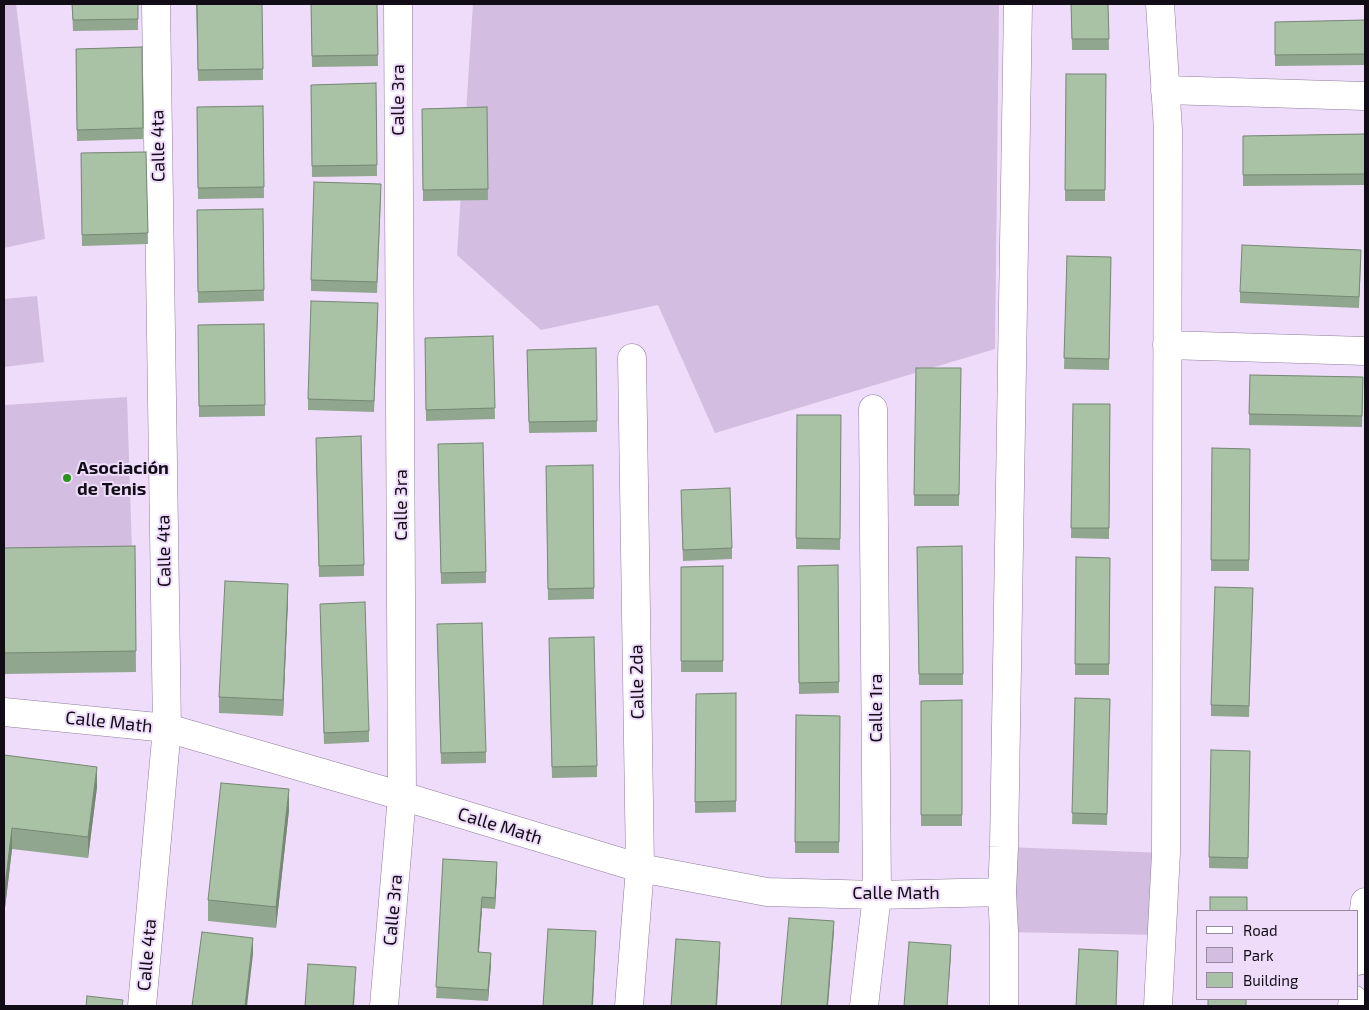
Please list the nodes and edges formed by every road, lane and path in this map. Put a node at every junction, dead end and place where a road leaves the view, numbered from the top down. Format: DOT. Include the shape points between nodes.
graph roads {
  1 [pos="156,4"];
  2 [pos="398,4"];
  3 [pos="1018,4"];
  4 [pos="1160,4"];
  5 [pos="1165,90"];
  6 [pos="1365,96"];
  7 [pos="1167,345"];
  8 [pos="1365,351"];
  9 [pos="632,358"];
  10 [pos="873,409"];
  11 [pos="4,712"];
  12 [pos="167,728"];
  13 [pos="402,796"];
  14 [pos="640,868"];
  15 [pos="1002,892"];
  16 [pos="877,895"];
  17 [pos="1365,902"];
  18 [pos="1359,953"];
  19 [pos="142,1006"];
  20 [pos="384,1006"];
  21 [pos="629,1006"];
  22 [pos="864,1006"];
  23 [pos="1004,1006"];
  24 [pos="1158,1006"];
  1 -- 12 [label="street, Calle 4ta"];
  2 -- 13 [label="street, Calle 3ra"];
  3 -- 15 [label="street"];
  4 -- 5 [label="street"];
  5 -- 6 [label="street"];
  5 -- 7 [label="street" via="1168,130"];
  7 -- 8 [label="street"];
  7 -- 24 [label="street" via="1166,853"];
  9 -- 14 [label="street, Calle 2da"];
  10 -- 16 [label="street, Calle 1ra"];
  11 -- 12 [label="street, Calle Math"];
  12 -- 13 [label="street, Calle Math"];
  12 -- 19 [label="street, Calle 4ta"];
  13 -- 14 [label="street, Calle Math"];
  13 -- 20 [label="street, Calle 3ra"];
  14 -- 16 [label="street, Calle Math" via="766,892"];
  14 -- 21 [label="street, Calle 2da"];
  15 -- 16 [label="street, Calle Math"];
  15 -- 23 [label="street"];
  16 -- 22 [label="street, Calle 1ra"];
  17 -- 18 [label="street"];
}
